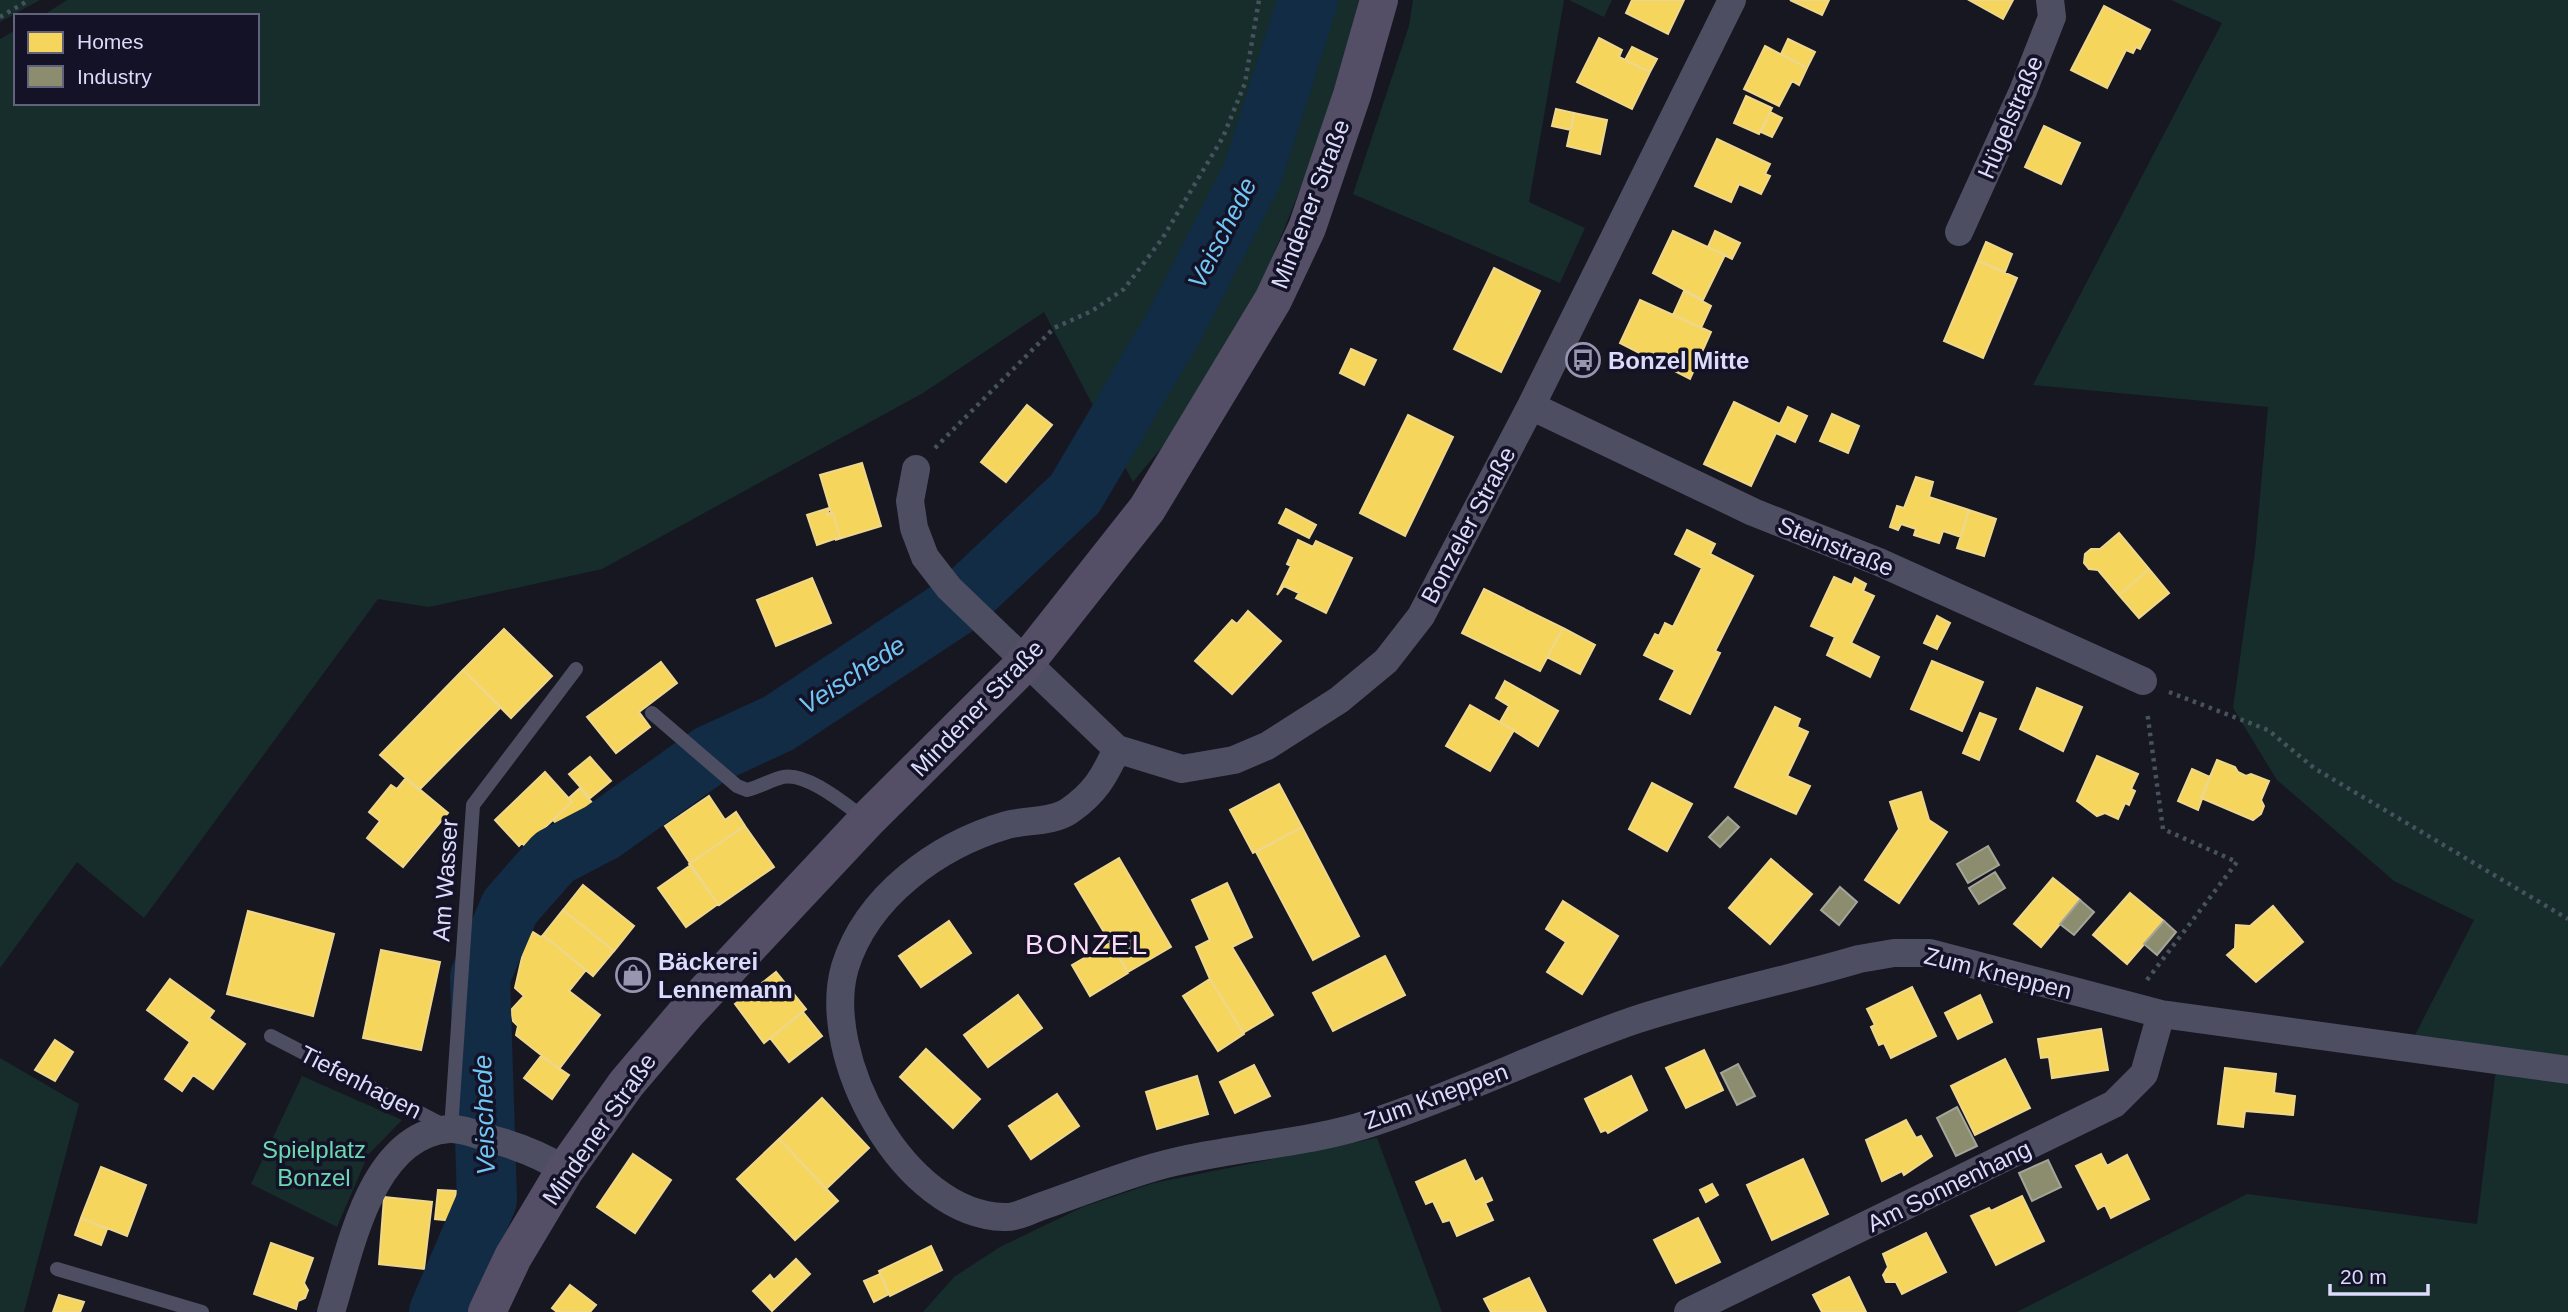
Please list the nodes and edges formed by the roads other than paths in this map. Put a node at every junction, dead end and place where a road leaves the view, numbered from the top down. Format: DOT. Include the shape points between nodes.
graph roads {
  1 [pos="1379,0"];
  2 [pos="1732,0"];
  3 [pos="2050,0"];
  4 [pos="1959,232"];
  5 [pos="1531,406"];
  6 [pos="916,469"];
  7 [pos="1027,661"];
  8 [pos="576,669"];
  9 [pos="2143,681"];
  10 [pos="652,713"];
  11 [pos="1118,749"];
  12 [pos="867,820"];
  13 [pos="2161,1014"];
  14 [pos="271,1036"];
  15 [pos="2558,1070"];
  16 [pos="459,1130"];
  17 [pos="565,1170"];
  18 [pos="57,1269"];
  19 [pos="202,1312"];
  20 [pos="331,1312"];
  21 [pos="487,1312"];
  22 [pos="1688,1312"];
  1 -- 7 [label="main road, Mindener Straße" via="1307,228 1273,300 1147,509"];
  2 -- 5 [label="street, Bonzeler Straße"];
  3 -- 4 [label="street, Hügelstraße" via="2052,17 2028,79"];
  5 -- 9 [label="street, Steinstraße" via="1753,512 1880,562"];
  5 -- 11 [label="street, Bonzeler Straße" via="1421,616 1386,661 1339,700 1267,746 1234,760 1182,769"];
  6 -- 7 [label="street, Bonzeler Straße" via="910,502 925,557 949,588"];
  7 -- 11 [label="street, Bonzeler Straße"];
  7 -- 12 [label="main road, Mindener Straße"];
  8 -- 16 [label="lane, Am Wasser" via="473,805"];
  10 -- 12 [label="lane" via="747,790 787,776 800,778"];
  11 -- 13 [label="street, Zum Kneppen" via="1100,786 1065,814 1005,826 942,852 901,881 863,928 845,968 840,1004 848,1053 876,1123 901,1161 920,1179 970,1212 1007,1218 1156,1166 1371,1123 1636,1020 1894,953 1930,953"];
  12 -- 17 [label="main road, Mindener Straße" via="678,1022 626,1084"];
  13 -- 15 [label="street, Zum Kneppen"];
  13 -- 22 [label="street, Am Sonnenhang" via="2144,1074 2114,1104"];
  14 -- 16 [label="lane, Tiefenhagen"];
  16 -- 17 [label="street, Tiefenhagen" via="537,1153"];
  16 -- 20 [label="street, Tiefenhagen" via="423,1135 404,1148 379,1177 363,1209"];
  17 -- 21 [label="main road, Mindener Straße" via="513,1257"];
  18 -- 19 [label="lane"];
}
